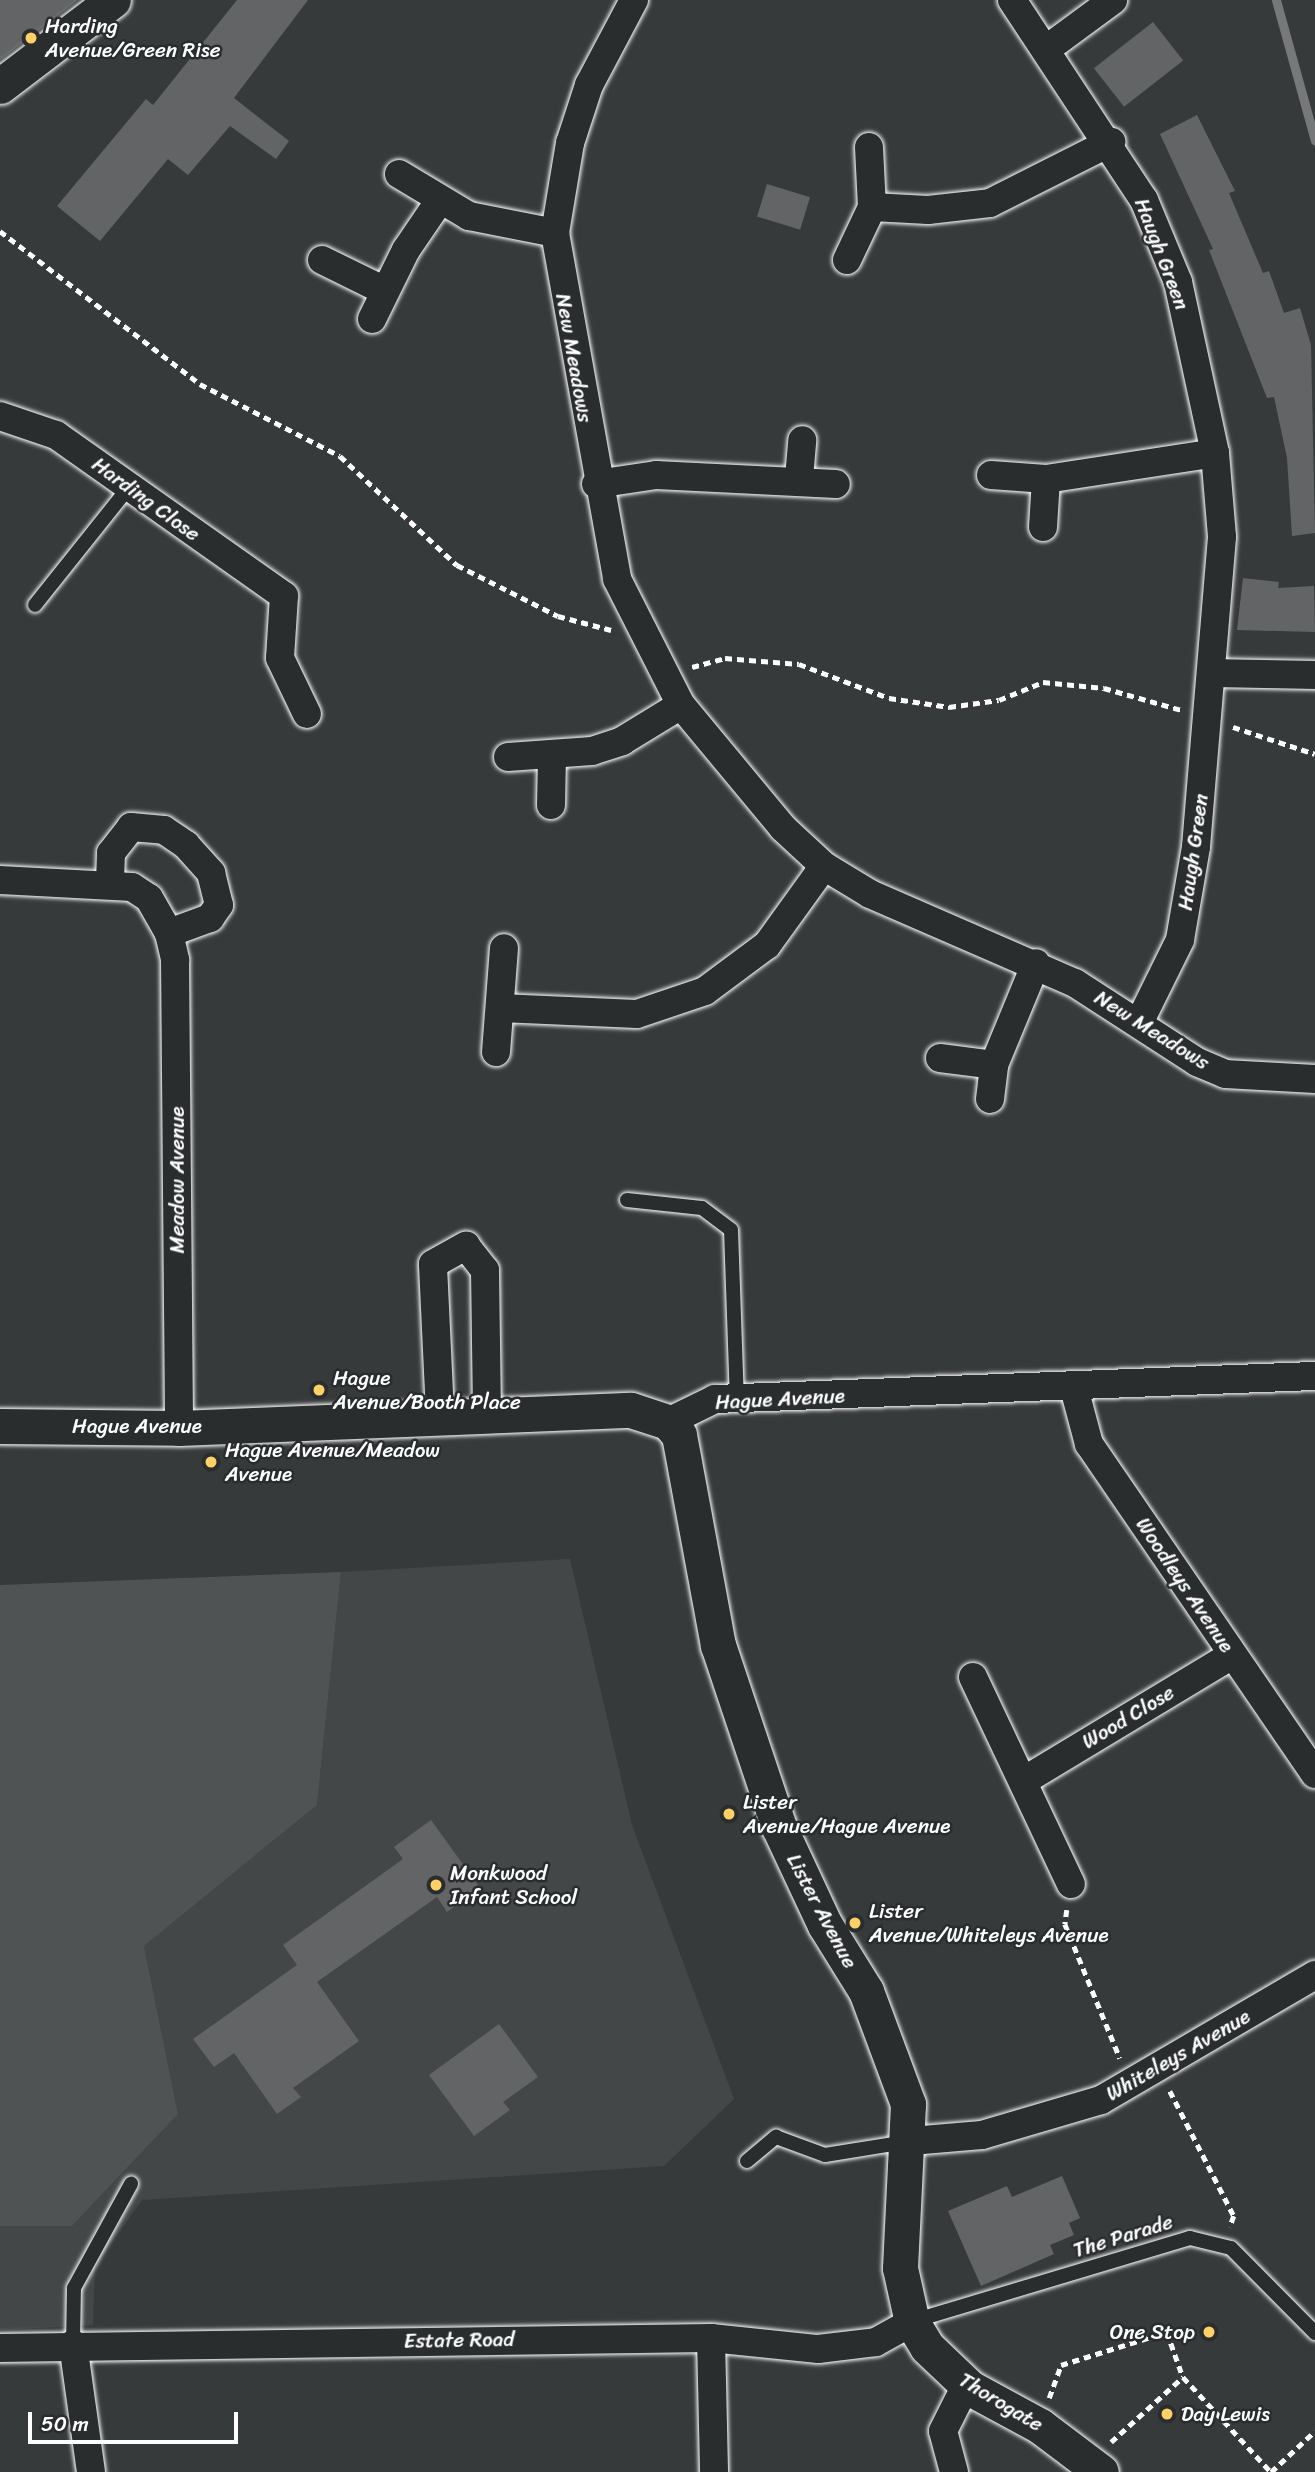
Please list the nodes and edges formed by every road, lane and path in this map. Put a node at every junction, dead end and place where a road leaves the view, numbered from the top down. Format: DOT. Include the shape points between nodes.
graph roads {
  1 [pos="113,0"];
  2 [pos="634,0"];
  3 [pos="1012,0"];
  4 [pos="1112,0"];
  5 [pos="1048,48"];
  6 [pos="0,86"];
  7 [pos="1111,142"];
  8 [pos="869,147"];
  9 [pos="399,174"];
  10 [pos="440,200"];
  11 [pos="872,207"];
  12 [pos="555,233"];
  13 [pos="323,260"];
  14 [pos="846,260"];
  15 [pos="385,291"];
  16 [pos="372,319"];
  17 [pos="0,416"];
  18 [pos="802,440"];
  19 [pos="1215,453"];
  20 [pos="991,475"];
  21 [pos="799,478"];
  22 [pos="1046,479"];
  23 [pos="596,484"];
  24 [pos="836,484"];
  25 [pos="130,486"];
  26 [pos="1043,527"];
  27 [pos="35,605"];
  28 [pos="1213,673"];
  29 [pos="1315,676"];
  30 [pos="681,705"];
  31 [pos="307,714"];
  32 [pos="508,757"];
  33 [pos="552,758"];
  34 [pos="551,805"];
  35 [pos="824,866"];
  36 [pos="0,880"];
  37 [pos="110,882"];
  38 [pos="169,933"];
  39 [pos="504,948"];
  40 [pos="1036,963"];
  41 [pos="500,1008"];
  42 [pos="1140,1021"];
  43 [pos="496,1052"];
  44 [pos="940,1058"];
  45 [pos="995,1065"];
  46 [pos="1315,1079"];
  47 [pos="990,1099"];
  48 [pos="627,1200"];
  49 [pos="1315,1376"];
  50 [pos="1074,1388"];
  51 [pos="737,1398"];
  52 [pos="440,1414"];
  53 [pos="487,1414"];
  54 [pos="668,1422"];
  55 [pos="0,1426"];
  56 [pos="179,1428"];
  57 [pos="1232,1655"];
  58 [pos="974,1677"];
  59 [pos="1315,1774"];
  60 [pos="1025,1780"];
  61 [pos="1071,1884"];
  62 [pos="1315,1975"];
  63 [pos="1159,2069"];
  64 [pos="1131,2085"];
  65 [pos="911,2141"];
  66 [pos="747,2161"];
  67 [pos="131,2184"];
  68 [pos="1223,2244"];
  69 [pos="912,2322"];
  70 [pos="1315,2333"];
  71 [pos="711,2338"];
  72 [pos="74,2344"];
  73 [pos="0,2348"];
  74 [pos="1183,2377"];
  75 [pos="966,2385"];
  76 [pos="1040,2426"];
  77 [pos="1315,2431"];
  78 [pos="1095,2467"];
  79 [pos="91,2472"];
  80 [pos="714,2472"];
  81 [pos="954,2472"];
  82 [pos="1271,2472"];
  1 -- 6 [label="street"];
  2 -- 12 [label="street, New Meadows" via="589,85 570,144"];
  3 -- 5 [label="street, Haugh Green"];
  4 -- 5 [label="street"];
  5 -- 7 [label="street, Haugh Green"];
  7 -- 11 [label="street" via="990,203 928,210"];
  7 -- 19 [label="street, Haugh Green" via="1144,200 1178,282"];
  8 -- 11 [label="street"];
  9 -- 10 [label="street"];
  10 -- 12 [label="street" via="502,226"];
  10 -- 15 [label="street"];
  11 -- 14 [label="street"];
  12 -- 23 [label="street, New Meadows"];
  13 -- 15 [label="street"];
  15 -- 16 [label="street"];
  17 -- 25 [label="street, Harding Close" via="55,435"];
  18 -- 21 [label="street"];
  19 -- 22 [label="street"];
  19 -- 28 [label="street, Haugh Green" via="1222,537"];
  20 -- 22 [label="street"];
  21 -- 23 [label="street" via="656,475"];
  21 -- 24 [label="street"];
  22 -- 26 [label="street"];
  23 -- 30 [label="street, New Meadows" via="617,579"];
  25 -- 27 [label="lane"];
  25 -- 31 [label="street, Harding Close" via="284,596 280,658"];
  28 -- 29 [label="street"];
  28 -- 42 [label="street, Haugh Green" via="1180,940"];
  30 -- 33 [label="street" via="622,741"];
  30 -- 35 [label="street, New Meadows" via="736,776"];
  32 -- 33 [label="street"];
  33 -- 34 [label="street"];
  35 -- 40 [label="street, New Meadows" via="870,894"];
  35 -- 41 [label="street" via="767,945 705,991 637,1014"];
  36 -- 37 [label="street, Meadow Avenue"];
  37 -- 38 [label="street, Meadow Avenue" via="149,898"];
  37 -- 38 [label="street" via="111,853 131,827 164,830 186,845 211,873 219,905 210,918"];
  38 -- 56 [label="street, Meadow Avenue" via="175,960"];
  39 -- 41 [label="street"];
  40 -- 42 [label="street, New Meadows"];
  40 -- 45 [label="street"];
  41 -- 43 [label="street"];
  42 -- 46 [label="street, New Meadows" via="1197,1062 1225,1074"];
  44 -- 45 [label="street"];
  45 -- 47 [label="street"];
  48 -- 51 [label="lane" via="702,1208 731,1230"];
  49 -- 50 [label="street, Hague Avenue" via="1180,1377"];
  50 -- 51 [label="street, Hague Avenue"];
  50 -- 57 [label="street, Woodleys Avenue" via="1089,1444"];
  51 -- 54 [label="street, Hague Avenue" via="705,1402"];
  52 -- 53 [label="street, Hague Avenue"];
  52 -- 53 [label="street" via="433,1264 466,1246 485,1270"];
  52 -- 56 [label="street, Hague Avenue"];
  53 -- 54 [label="street, Hague Avenue" via="631,1410"];
  54 -- 65 [label="street, Lister Avenue" via="679,1435 718,1645 779,1827 896,2063"];
  55 -- 56 [label="street, Hague Avenue"];
  57 -- 59 [label="street, Woodleys Avenue"];
  57 -- 60 [label="street, Wood Close"];
  58 -- 60 [label="street"];
  60 -- 61 [label="street"];
  61 -- 64 [label="path" via="1065,1924"];
  62 -- 63 [label="street, Whiteleys Avenue"];
  63 -- 64 [label="street, Whiteleys Avenue"];
  63 -- 68 [label="path" via="1234,2216"];
  64 -- 65 [label="street, Whiteleys Avenue" via="1045,2120 982,2135"];
  65 -- 66 [label="lane" via="825,2155 776,2137"];
  65 -- 69 [label="street, Lister Avenue" via="900,2268"];
  67 -- 72 [label="lane" via="74,2288"];
  68 -- 69 [label="lane, The Parade" via="1190,2238"];
  68 -- 70 [label="lane"];
  69 -- 71 [label="street, Estate Road" via="876,2342 818,2349"];
  69 -- 75 [label="street, Thorogate" via="927,2347"];
  71 -- 72 [label="street, Estate Road"];
  71 -- 80 [label="street"];
  72 -- 73 [label="street, Estate Road"];
  72 -- 79 [label="street"];
  74 -- 76 [label="path" via="1167,2332 1061,2365"];
  74 -- 78 [label="path"];
  74 -- 82 [label="path"];
  75 -- 76 [label="street, Thorogate"];
  75 -- 81 [label="street" via="943,2431"];
  76 -- 78 [label="street, Thorogate"];
  77 -- 82 [label="path"];
}
